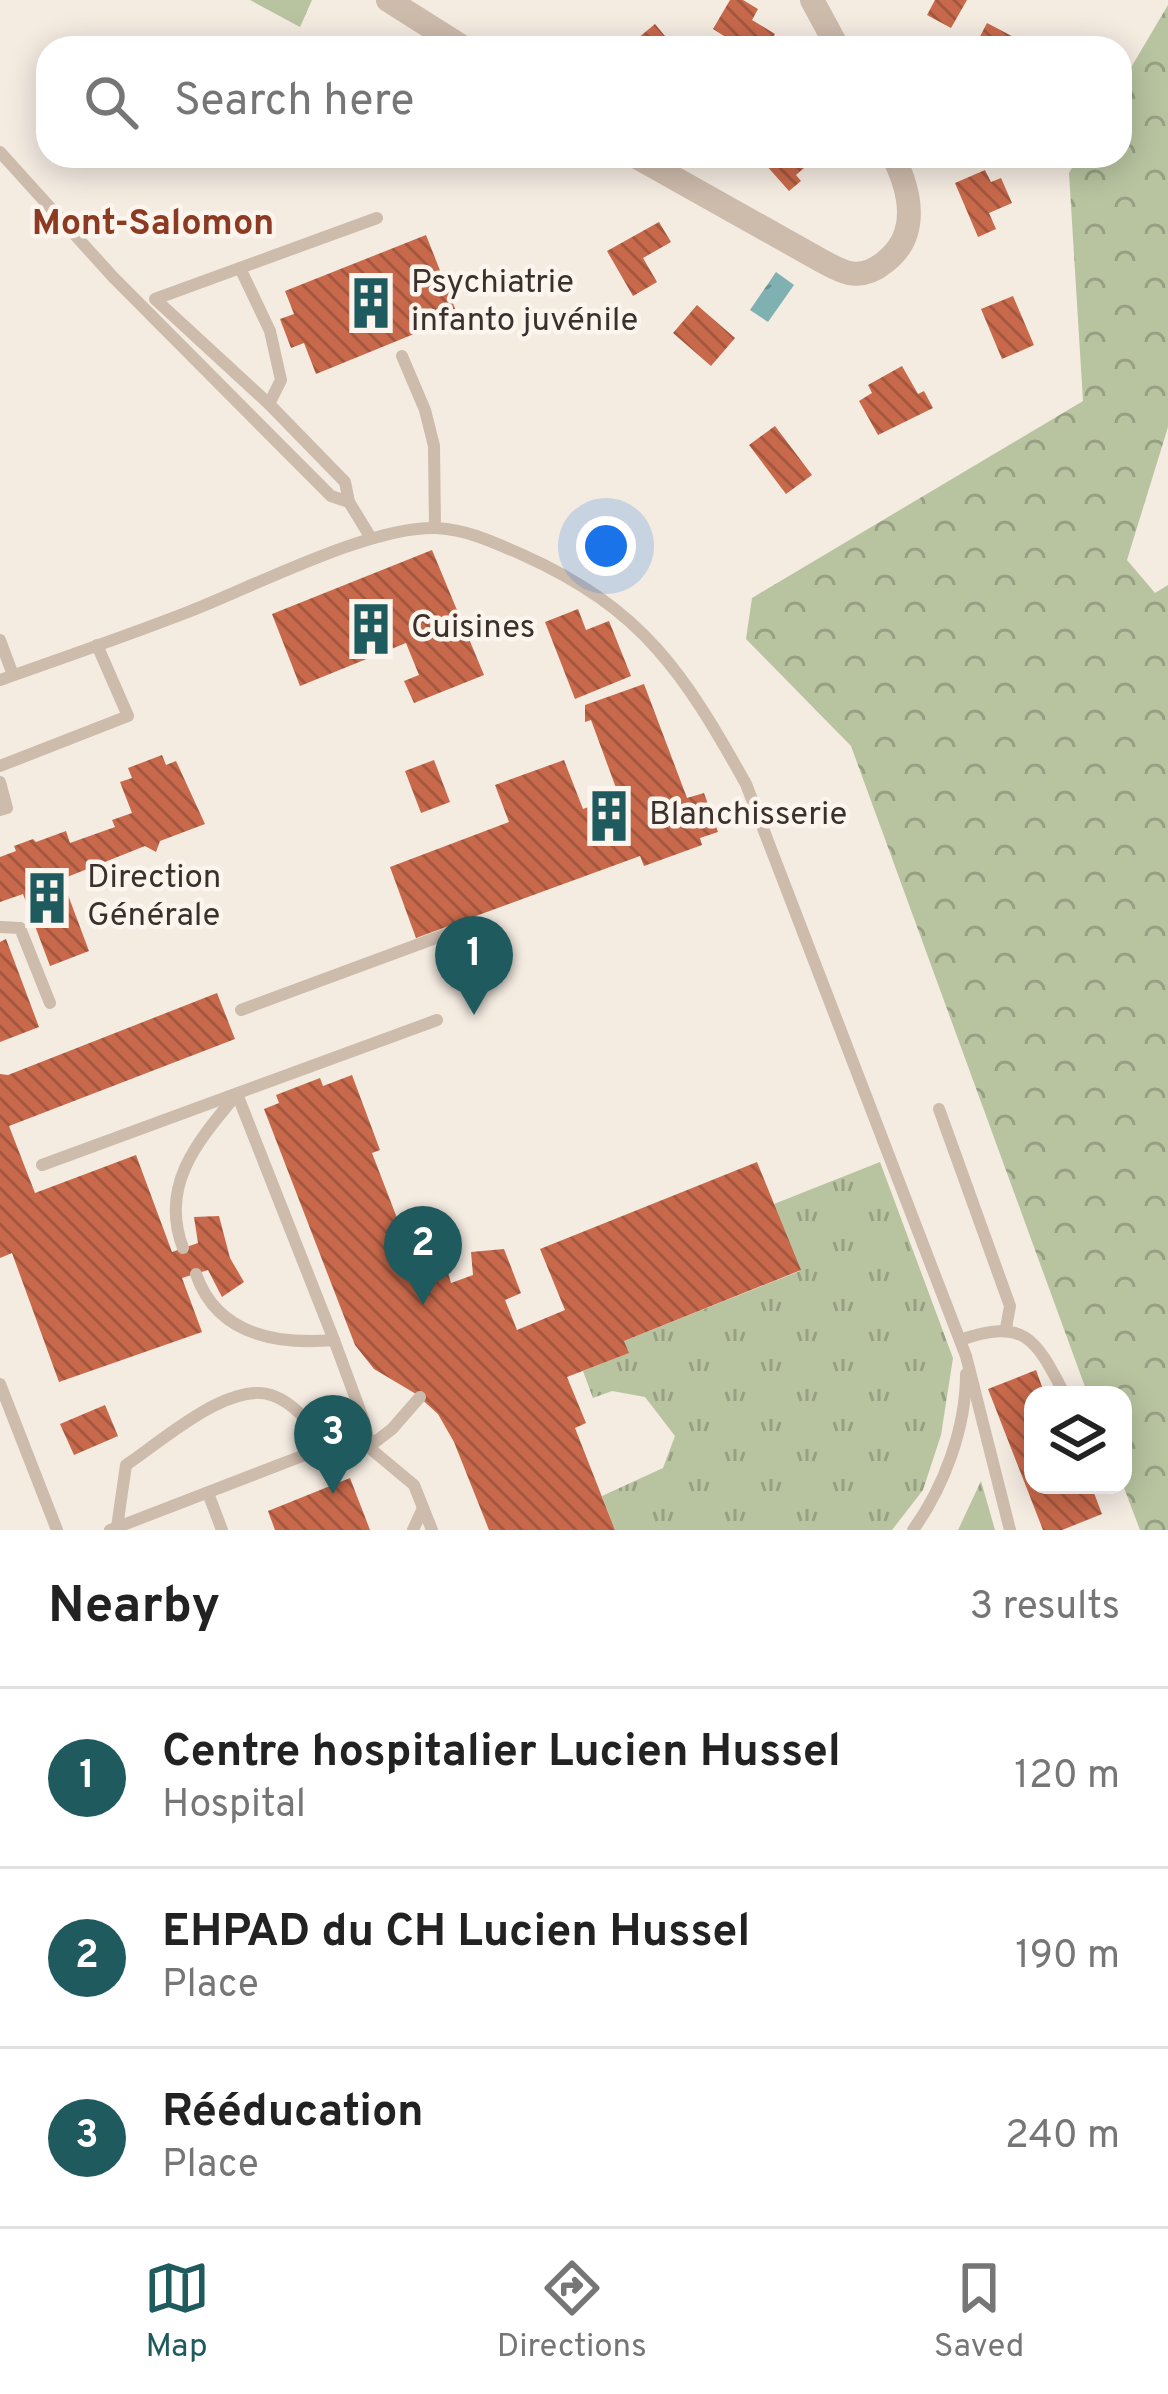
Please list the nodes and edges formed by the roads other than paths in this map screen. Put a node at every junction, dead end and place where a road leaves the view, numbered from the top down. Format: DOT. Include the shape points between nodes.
graph roads {
  1 [pos="388,0"];
  2 [pos="812,0"];
  3 [pos="445,36"];
  4 [pos="832,36"];
  5 [pos="0,152"];
  6 [pos="656,168"];
  7 [pos="897,168"];
  8 [pos="377,218"];
  9 [pos="240,268"];
  10 [pos="402,356"];
  11 [pos="269,404"];
  12 [pos="349,502"];
  13 [pos="435,528"];
  14 [pos="370,538"];
  15 [pos="0,640"];
  16 [pos="97,645"];
  17 [pos="7,678"];
  18 [pos="0,766"];
  19 [pos="0,782"];
  20 [pos="0,810"];
  21 [pos="0,926"];
  22 [pos="460,929"];
  23 [pos="50,1003"];
  24 [pos="242,1010"];
  25 [pos="437,1020"];
  26 [pos="237,1094"];
  27 [pos="939,1109"];
  28 [pos="42,1165"];
  29 [pos="182,1248"];
  30 [pos="196,1274"];
  31 [pos="1006,1328"];
  32 [pos="334,1340"];
  33 [pos="960,1340"];
  34 [pos="966,1356"];
  35 [pos="0,1384"];
  36 [pos="1061,1386"];
  37 [pos="420,1397"];
  38 [pos="328,1446"];
  39 [pos="370,1446"];
  40 [pos="208,1493"];
  41 [pos="423,1508"];
  42 [pos="113,1529"];
  43 [pos="57,1530"];
  44 [pos="223,1530"];
  45 [pos="413,1530"];
  46 [pos="432,1530"];
  47 [pos="913,1530"];
  48 [pos="1010,1530"];
  1 -- 3 [label="street"];
  2 -- 4 [label="street"];
  5 -- 12 [label="lane" via="113,277 332,496"];
  6 -- 7 [label="street" via="852,274 867,273 901,248 910,203"];
  8 -- 9 [label="lane"];
  9 -- 11 [label="lane" via="270,331 280,380"];
  9 -- 11 [label="lane" via="155,299"];
  10 -- 13 [label="lane" via="434,446"];
  11 -- 12 [label="lane" via="345,482"];
  12 -- 14 [label="lane"];
  13 -- 14 [label="lane"];
  13 -- 33 [label="lane" via="473,533 576,580 638,626 700,701 746,784"];
  14 -- 16 [label="lane"];
  15 -- 17 [label="lane"];
  16 -- 17 [label="lane"];
  16 -- 18 [label="lane" via="128,716"];
  19 -- 20 [label="lane" via="7,808"];
  21 -- 23 [label="lane" via="20,928"];
  22 -- 24 [label="lane"];
  25 -- 26 [label="lane"];
  26 -- 28 [label="lane"];
  26 -- 29 [label="lane" via="182,1173 173,1223"];
  26 -- 32 [label="lane"];
  27 -- 31 [label="lane" via="1010,1306"];
  30 -- 32 [label="lane" via="215,1309 236,1326 291,1343"];
  31 -- 33 [label="lane"];
  31 -- 36 [label="lane" via="1026,1335"];
  32 -- 39 [label="lane"];
  33 -- 34 [label="lane"];
  34 -- 47 [label="lane" via="960,1427"];
  34 -- 48 [label="lane"];
  35 -- 43 [label="lane"];
  37 -- 39 [label="lane"];
  38 -- 39 [label="lane" via="360,1439"];
  38 -- 40 [label="lane"];
  38 -- 42 [label="lane" via="277,1396 258,1391 216,1402 127,1465"];
  39 -- 41 [label="lane" via="414,1485"];
  40 -- 42 [label="lane"];
  40 -- 44 [label="lane"];
  41 -- 45 [label="lane"];
  41 -- 46 [label="lane"];
}
